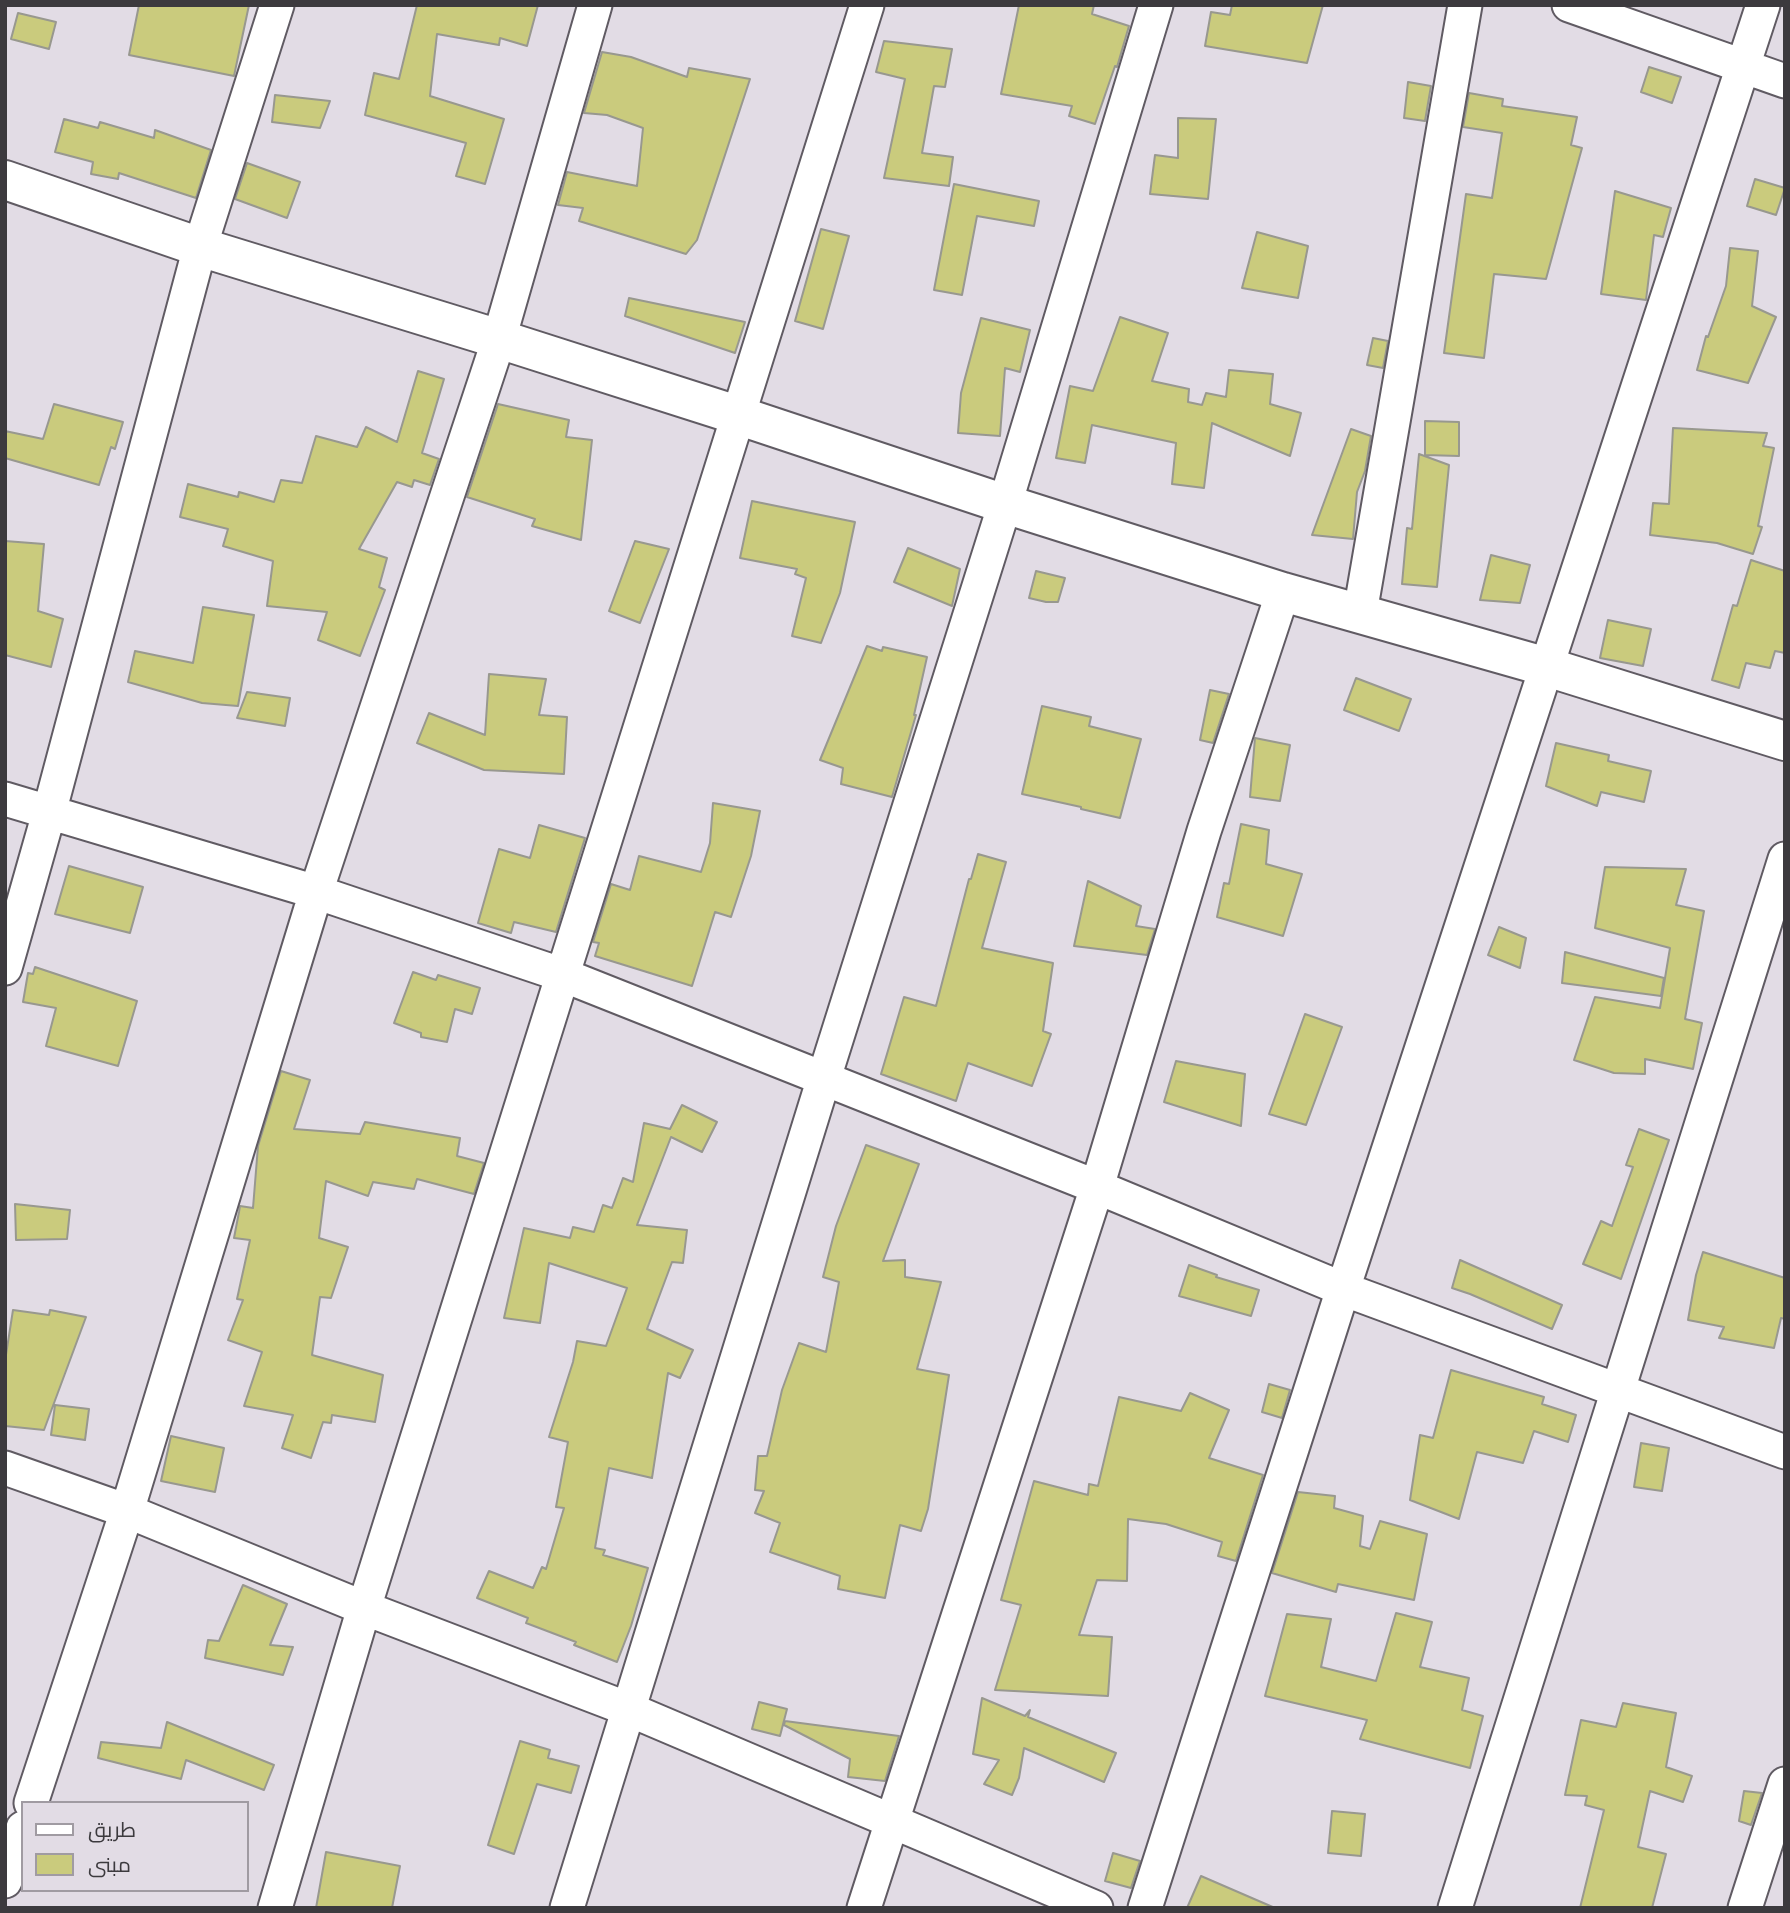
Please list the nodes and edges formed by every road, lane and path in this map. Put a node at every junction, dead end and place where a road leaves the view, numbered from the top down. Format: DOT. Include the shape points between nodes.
graph roads {
  1 [pos="277,5"];
  2 [pos="595,5"];
  3 [pos="867,5"];
  4 [pos="1156,5"];
  5 [pos="1465,5"];
  6 [pos="1569,5"];
  7 [pos="1763,5"];
  8 [pos="1743,67"];
  9 [pos="1785,81"];
  10 [pos="5,180"];
  11 [pos="200,247"];
  12 [pos="499,339"];
  13 [pos="737,415"];
  14 [pos="1005,504"];
  15 [pos="1283,592"];
  16 [pos="1360,613"];
  17 [pos="1547,667"];
  18 [pos="1785,741"];
  19 [pos="5,799"];
  20 [pos="49,813"];
  21 [pos="1785,859"];
  22 [pos="316,892"];
  23 [pos="5,968"];
  24 [pos="563,975"];
  25 [pos="824,1078"];
  26 [pos="1097,1187"];
  27 [pos="1343,1289"];
  28 [pos="1617,1390"];
  29 [pos="1785,1452"];
  30 [pos="5,1468"];
  31 [pos="127,1511"];
  32 [pos="364,1608"];
  33 [pos="628,1709"];
  34 [pos="1785,1784"];
  35 [pos="32,1801"];
  36 [pos="892,1820"];
  37 [pos="21,1834"];
  38 [pos="5,1881"];
  39 [pos="275,1908"];
  40 [pos="568,1908"];
  41 [pos="864,1908"];
  42 [pos="1096,1908"];
  43 [pos="1145,1908"];
  44 [pos="1455,1908"];
  45 [pos="1745,1908"];
  1 -- 11 [label="street"];
  2 -- 12 [label="street"];
  3 -- 13 [label="street"];
  4 -- 14 [label="street"];
  5 -- 16 [label="street"];
  6 -- 8 [label="street"];
  7 -- 8 [label="street"];
  8 -- 9 [label="street"];
  8 -- 17 [label="street"];
  10 -- 11 [label="street"];
  11 -- 12 [label="street"];
  11 -- 20 [label="street"];
  12 -- 13 [label="street"];
  12 -- 22 [label="street"];
  13 -- 14 [label="street"];
  13 -- 24 [label="street"];
  14 -- 15 [label="street"];
  14 -- 25 [label="street"];
  15 -- 16 [label="street"];
  15 -- 26 [label="street" via="1204,831"];
  16 -- 17 [label="street"];
  17 -- 18 [label="street"];
  17 -- 27 [label="street"];
  19 -- 20 [label="street"];
  20 -- 22 [label="street"];
  20 -- 23 [label="street"];
  21 -- 28 [label="street"];
  22 -- 24 [label="street"];
  22 -- 31 [label="street"];
  24 -- 25 [label="street"];
  24 -- 32 [label="street"];
  25 -- 26 [label="street"];
  25 -- 33 [label="street"];
  26 -- 27 [label="street"];
  26 -- 36 [label="street"];
  27 -- 28 [label="street"];
  27 -- 43 [label="street"];
  28 -- 29 [label="street"];
  28 -- 44 [label="street"];
  30 -- 31 [label="street"];
  31 -- 32 [label="street"];
  31 -- 35 [label="street"];
  32 -- 33 [label="street"];
  32 -- 39 [label="street"];
  33 -- 36 [label="street"];
  33 -- 40 [label="street"];
  34 -- 45 [label="street"];
  36 -- 41 [label="street"];
  36 -- 42 [label="street"];
  37 -- 38 [label="street"];
}
